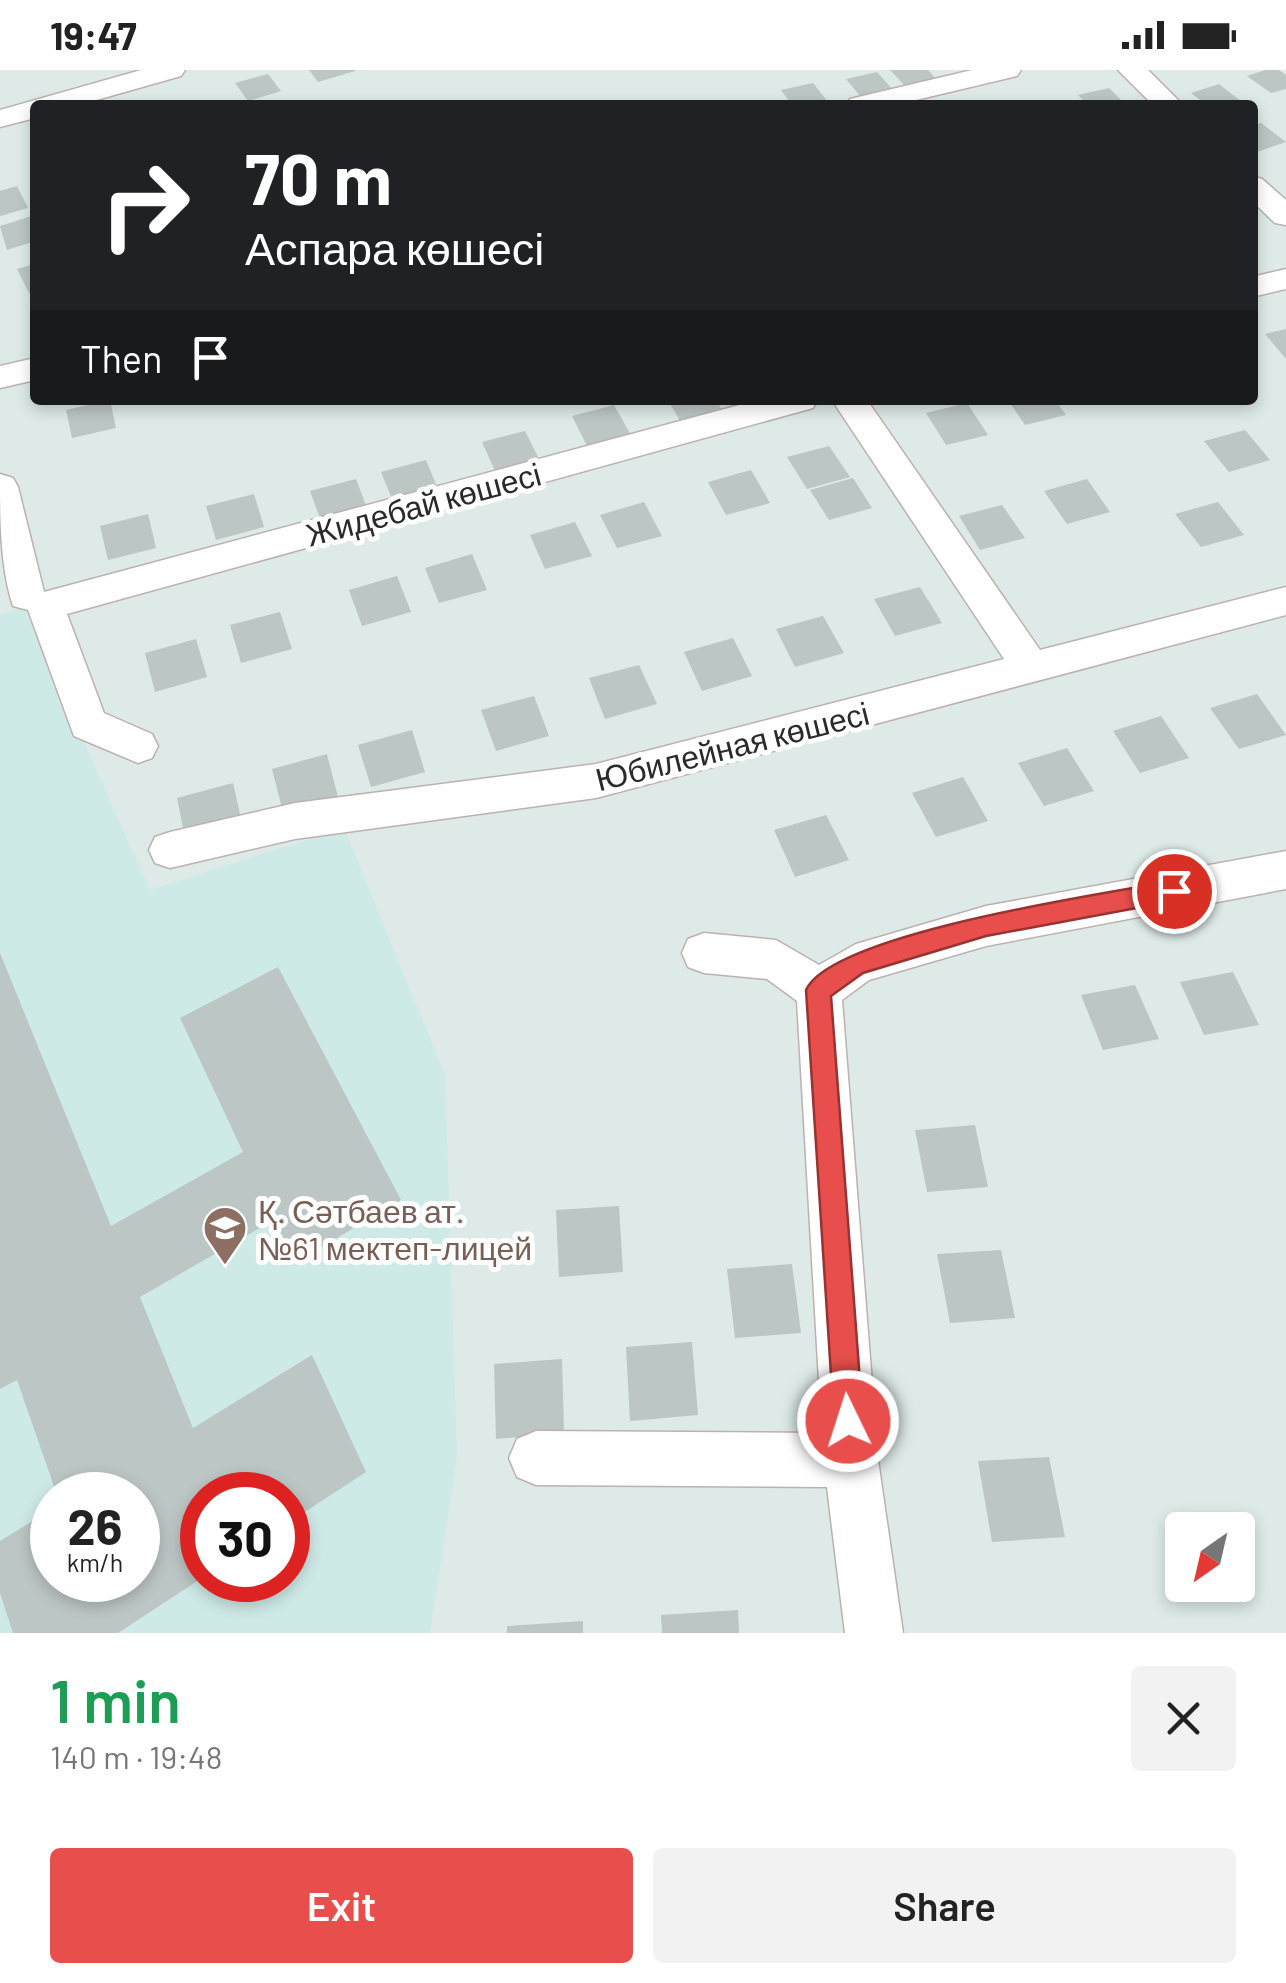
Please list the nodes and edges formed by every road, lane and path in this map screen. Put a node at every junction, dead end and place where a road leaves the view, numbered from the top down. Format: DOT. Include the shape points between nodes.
graph roads {
  1 [pos="171,70"];
  2 [pos="1008,70"];
  3 [pos="1132,70"];
  4 [pos="66,100"];
  5 [pos="881,100"];
  6 [pos="1164,100"];
  7 [pos="30,109"];
  8 [pos="0,118"];
  9 [pos="1258,190"];
  10 [pos="1286,216"];
  11 [pos="1286,278"];
  12 [pos="1258,285"];
  13 [pos="30,370"];
  14 [pos="0,377"];
  15 [pos="782,405"];
  16 [pos="852,405"];
  17 [pos="0,487"];
  18 [pos="5,533"];
  19 [pos="1286,601"];
  20 [pos="24,603"];
  21 [pos="1030,668"];
  22 [pos="138,746"];
  23 [pos="170,850"];
  24 [pos="1286,870"];
  25 [pos="704,953"];
  26 [pos="818,990"];
  27 [pos="536,1458"];
  28 [pos="851,1460"];
  29 [pos="874,1633"];
  1 -- 4 [label="street"];
  2 -- 5 [label="street"];
  3 -- 6 [label="street"];
  7 -- 8 [label="street"];
  9 -- 10 [label="street"];
  11 -- 12 [label="street"];
  13 -- 14 [label="street"];
  15 -- 20 [label="street, Жидебай көшесі"];
  16 -- 21 [label="street"];
  17 -- 18 [label="street"];
  18 -- 20 [label="street"];
  19 -- 21 [label="street, Юбилейная көшесі"];
  20 -- 22 [label="street" via="88,724"];
  21 -- 23 [label="street, Юбилейная көшесі" via="596,782 296,821"];
  24 -- 26 [label="street" via="986,926 856,964"];
  25 -- 26 [label="street" via="776,960"];
  26 -- 28 [label="street"];
  27 -- 28 [label="street"];
  28 -- 29 [label="street"];
}
